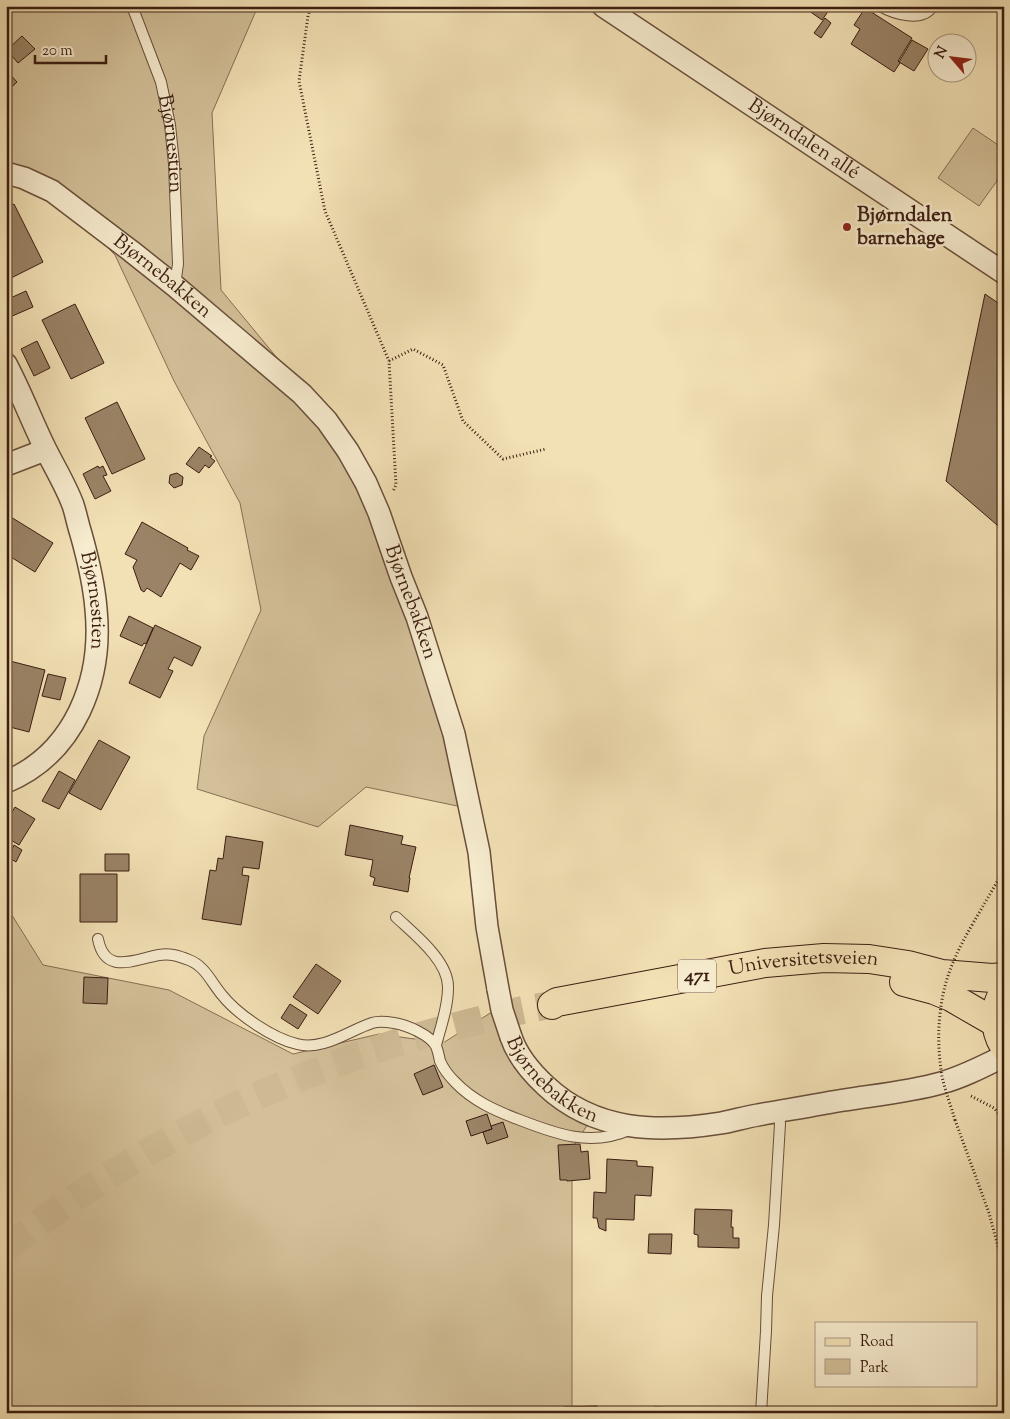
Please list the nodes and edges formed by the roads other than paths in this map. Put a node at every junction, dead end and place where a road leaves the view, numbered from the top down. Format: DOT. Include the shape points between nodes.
graph roads {
  1 [pos="132,6"];
  2 [pos="603,6"];
  3 [pos="880,6"];
  4 [pos="933,6"];
  5 [pos="6,173"];
  6 [pos="1004,273"];
  7 [pos="175,286"];
  8 [pos="6,364"];
  9 [pos="45,450"];
  10 [pos="6,464"];
  11 [pos="6,782"];
  12 [pos="396,917"];
  13 [pos="98,939"];
  14 [pos="1004,977"];
  15 [pos="1004,992"];
  16 [pos="1000,1034"];
  17 [pos="436,1045"];
  18 [pos="1004,1056"];
  19 [pos="780,1112"];
  20 [pos="634,1127"];
  21 [pos="761,1413"];
  1 -- 7 [label="lane, Bjørnestien" via="161,82 170,126 178,264"];
  2 -- 6 [label="street, Bjørndalen allé"];
  3 -- 4 [label="lane" via="911,16 929,11"];
  5 -- 7 [label="street, Bjørnebakken" via="52,191"];
  7 -- 20 [label="street, Bjørnebakken, bridge" via="302,394 327,421 362,475 380,513 417,617 454,734 479,852 487,927 502,1010 514,1045 535,1076 557,1097 608,1122"];
  8 -- 9 [label="street, Bjørnestien"];
  9 -- 10 [label="street"];
  9 -- 11 [label="street, Bjørnestien" via="73,504 92,578 96,610 93,672 74,723 55,749 34,767"];
  12 -- 17 [label="lane" via="438,958 446,973 449,986"];
  13 -- 17 [label="lane" via="100,949 109,960 123,963 161,954 176,955 196,963 238,1011 279,1037 298,1044 318,1044 336,1039 373,1023 395,1023 420,1032"];
  14 -- 16 [label="main road, Universitetsveien / 471" via="942,974 870,959 824,958 764,963 552,1005 758,979 818,973 854,974 934,990 965,1004"];
  15 -- 16 [label="main road, 471" via="997,1009"];
  17 -- 20 [label="lane, Bjørnebakken" via="441,1063 454,1082 498,1112 553,1133 578,1137 601,1138"];
  18 -- 19 [label="street, Bjørnebakken" via="943,1083"];
  19 -- 20 [label="street, Bjørnebakken" via="688,1127"];
  19 -- 21 [label="lane"];
}
